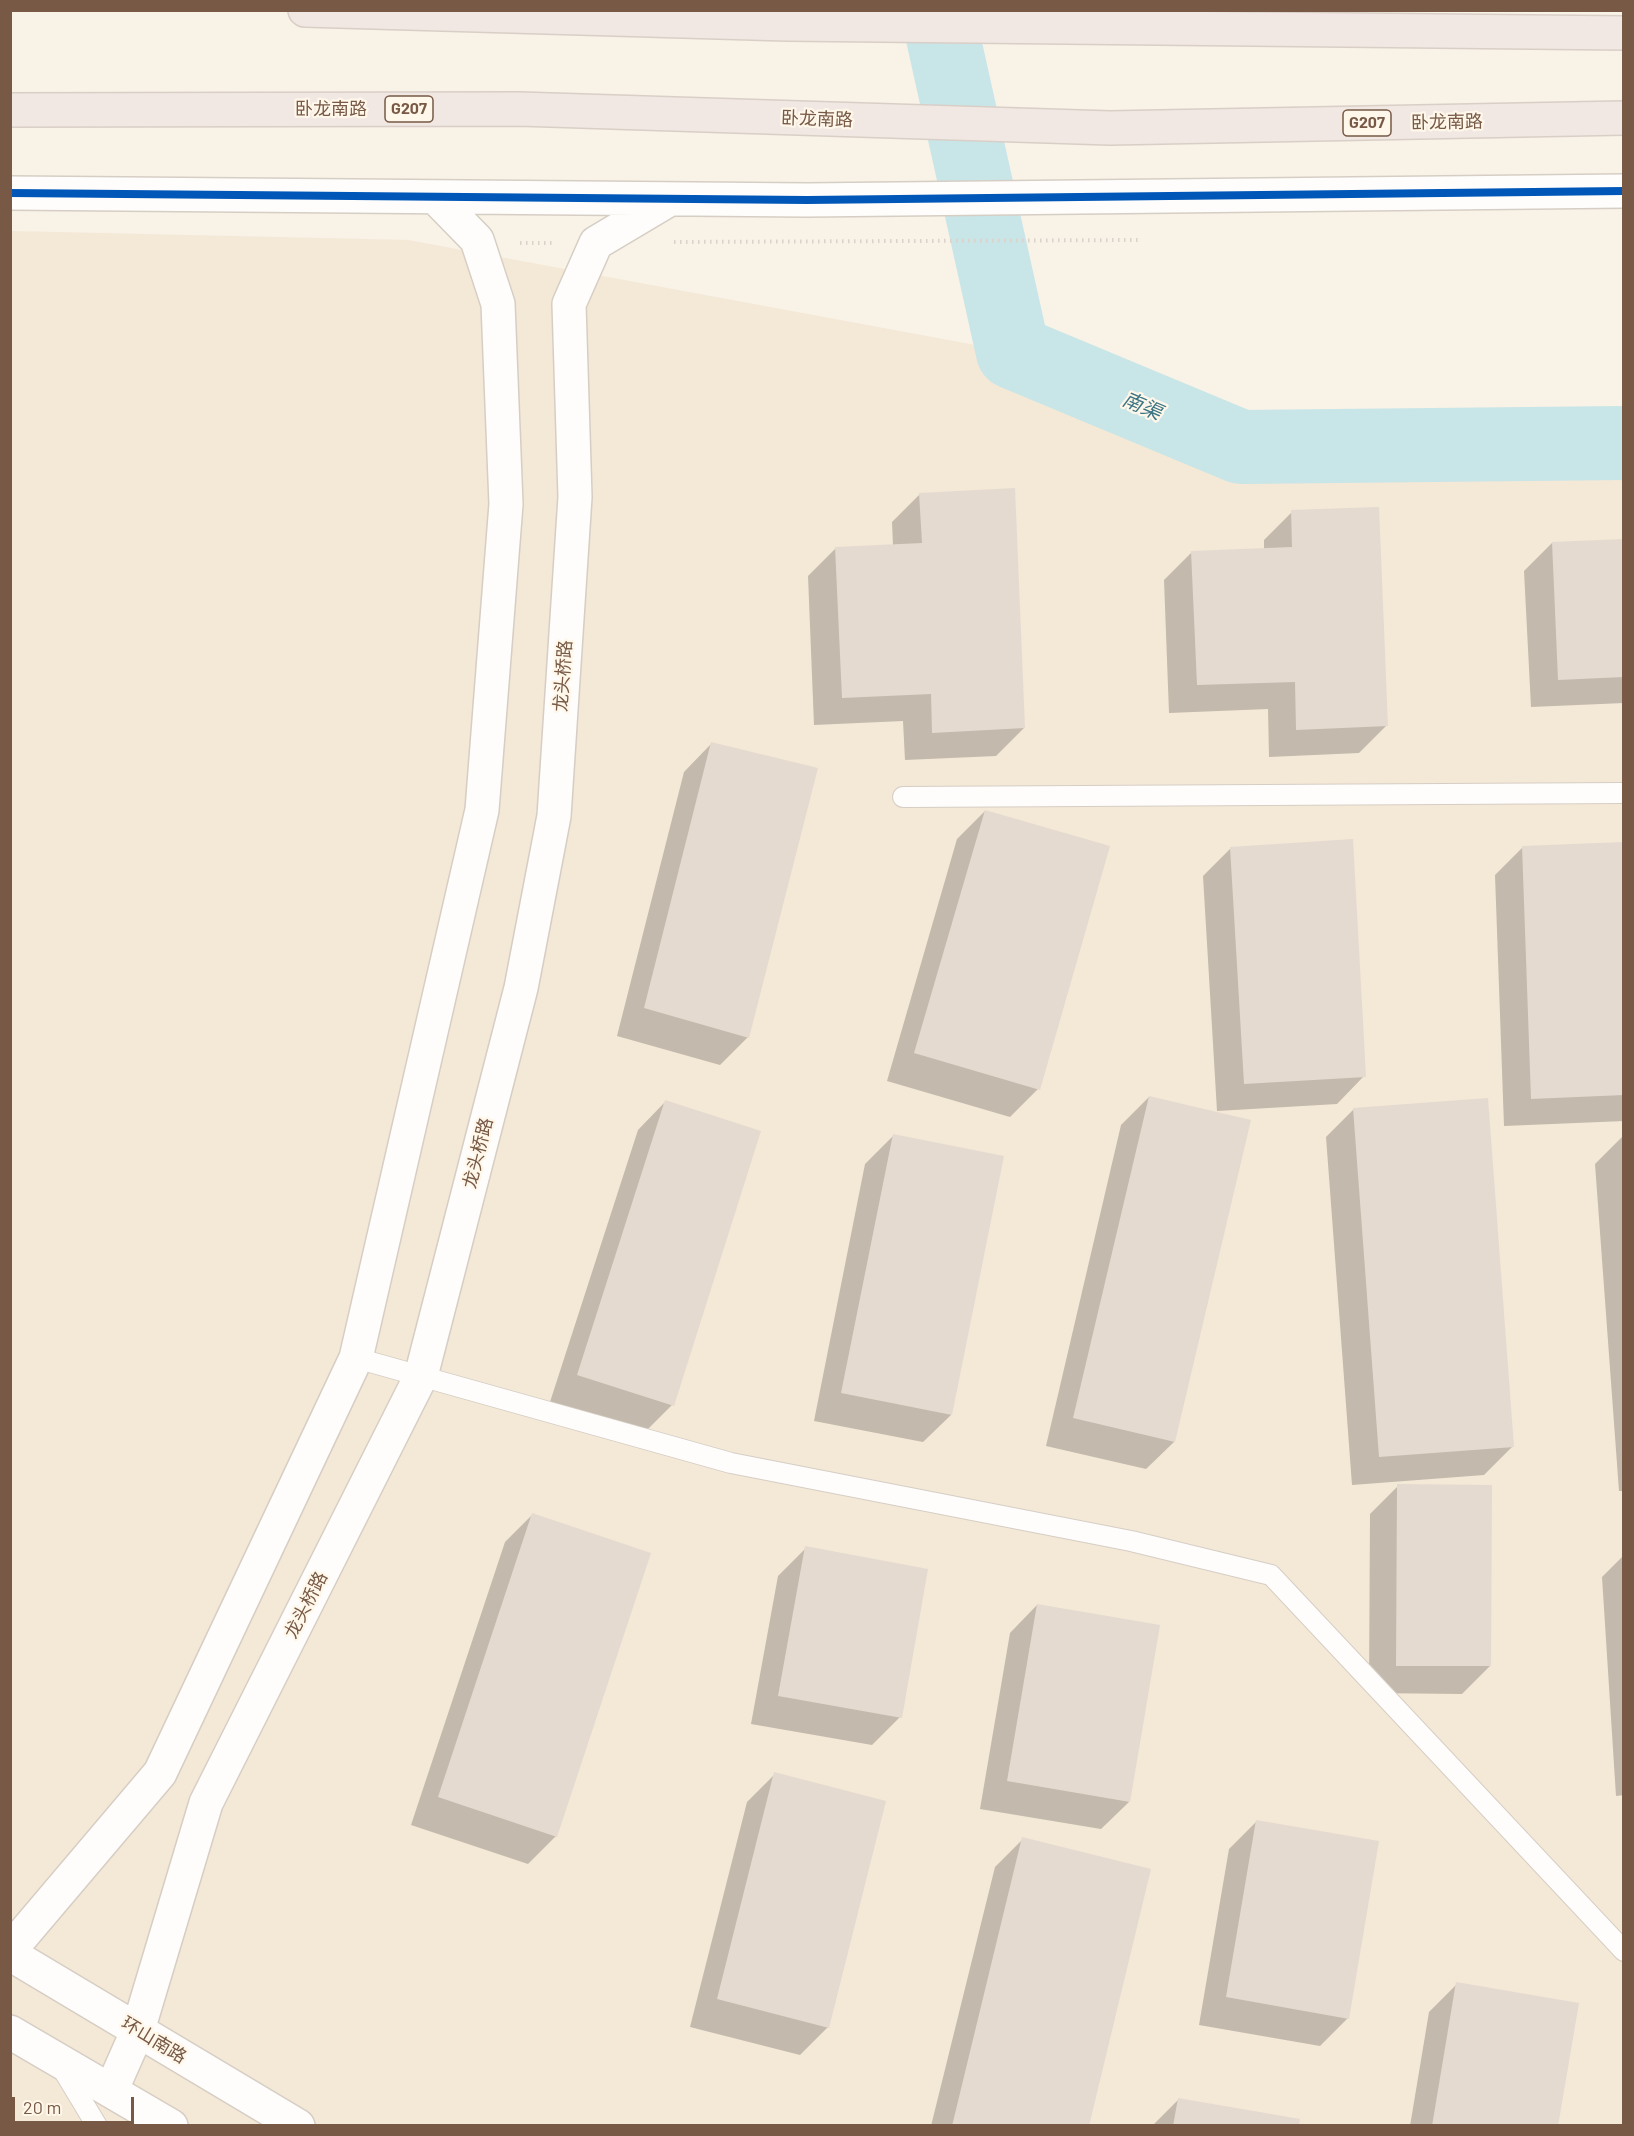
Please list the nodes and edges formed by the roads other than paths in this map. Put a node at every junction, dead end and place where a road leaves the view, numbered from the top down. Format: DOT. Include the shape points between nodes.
graph roads {
  1 [pos="305,10"];
  2 [pos="1623,33"];
  3 [pos="10,110"];
  4 [pos="1623,118"];
  5 [pos="1623,191"];
  6 [pos="10,193"];
  7 [pos="435,197"];
  8 [pos="670,199"];
  9 [pos="1623,793"];
  10 [pos="903,797"];
  11 [pos="356,1358"];
  12 [pos="421,1376"];
  13 [pos="10,1950"];
  14 [pos="1623,1951"];
  15 [pos="10,1954"];
  16 [pos="138,2030"];
  17 [pos="10,2032"];
  18 [pos="56,2058"];
  19 [pos="111,2091"];
  20 [pos="97,2126"];
  21 [pos="171,2126"];
  22 [pos="298,2126"];
  1 -- 2 [label="highway" via="787,24"];
  3 -- 4 [label="highway, 卧龙南路 / G207" via="519,109 1110,128"];
  5 -- 8 [label="main road"];
  6 -- 7 [label="main road"];
  7 -- 8 [label="main road"];
  7 -- 11 [label="main road" via="477,240 498,304 506,504 482,810"];
  8 -- 12 [label="main road, 龙头桥路" via="596,243 569,304 576,497 554,816 520,988"];
  9 -- 10 [label="lane"];
  11 -- 12 [label="lane"];
  11 -- 13 [label="main road" via="160,1773"];
  12 -- 14 [label="lane" via="731,1463 1131,1541 1271,1575"];
  12 -- 16 [label="main road, 龙头桥路" via="206,1803"];
  15 -- 16 [label="main road, 环山南路"];
  16 -- 19 [label="main road, 龙头桥路"];
  16 -- 22 [label="main road, 环山南路"];
  17 -- 18 [label="main road"];
  18 -- 19 [label="main road"];
  18 -- 20 [label="lane"];
  19 -- 21 [label="main road"];
}
